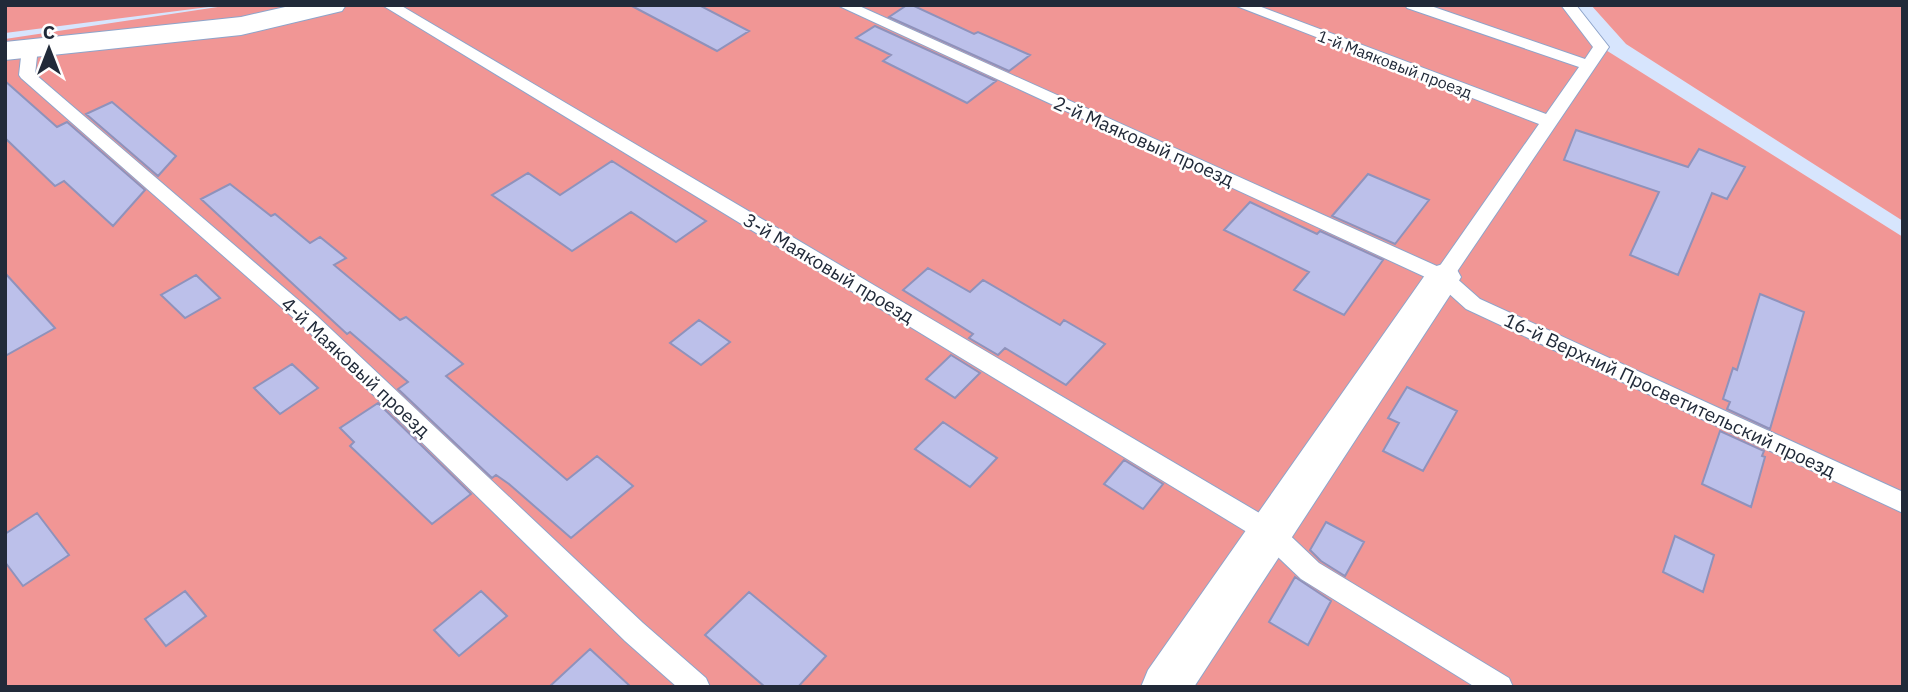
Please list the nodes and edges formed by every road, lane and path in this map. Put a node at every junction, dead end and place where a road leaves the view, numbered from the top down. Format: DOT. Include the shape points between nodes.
graph roads {
  1 [pos="332,5"];
  2 [pos="389,5"];
  3 [pos="844,5"];
  4 [pos="1241,5"];
  5 [pos="1412,5"];
  6 [pos="1568,5"];
  7 [pos="18,50"];
  8 [pos="1588,65"];
  9 [pos="1550,122"];
  10 [pos="1443,277"];
  11 [pos="1903,503"];
  12 [pos="1269,532"];
  13 [pos="697,687"];
  14 [pos="1165,687"];
  15 [pos="1500,687"];
  1 -- 7 [label="street" via="241,26"];
  2 -- 12 [label="lane, 3-й Маяковый проезд"];
  3 -- 10 [label="lane, 2-й Маяковый проезд"];
  4 -- 9 [label="lane, 1-й Маяковый проезд"];
  5 -- 8 [label="lane"];
  6 -- 8 [label="lane" via="1601,47"];
  7 -- 13 [label="lane, 4-й Маяковый проезд" via="27,75 310,321"];
  8 -- 9 [label="lane"];
  9 -- 10 [label="lane"];
  10 -- 11 [label="lane, 16-й Верхний Просветительский проезд" via="1473,304"];
  10 -- 12 [label="street"];
  12 -- 14 [label="street"];
  12 -- 15 [label="lane, 3-й Маяковый проезд" via="1310,571"];
}
